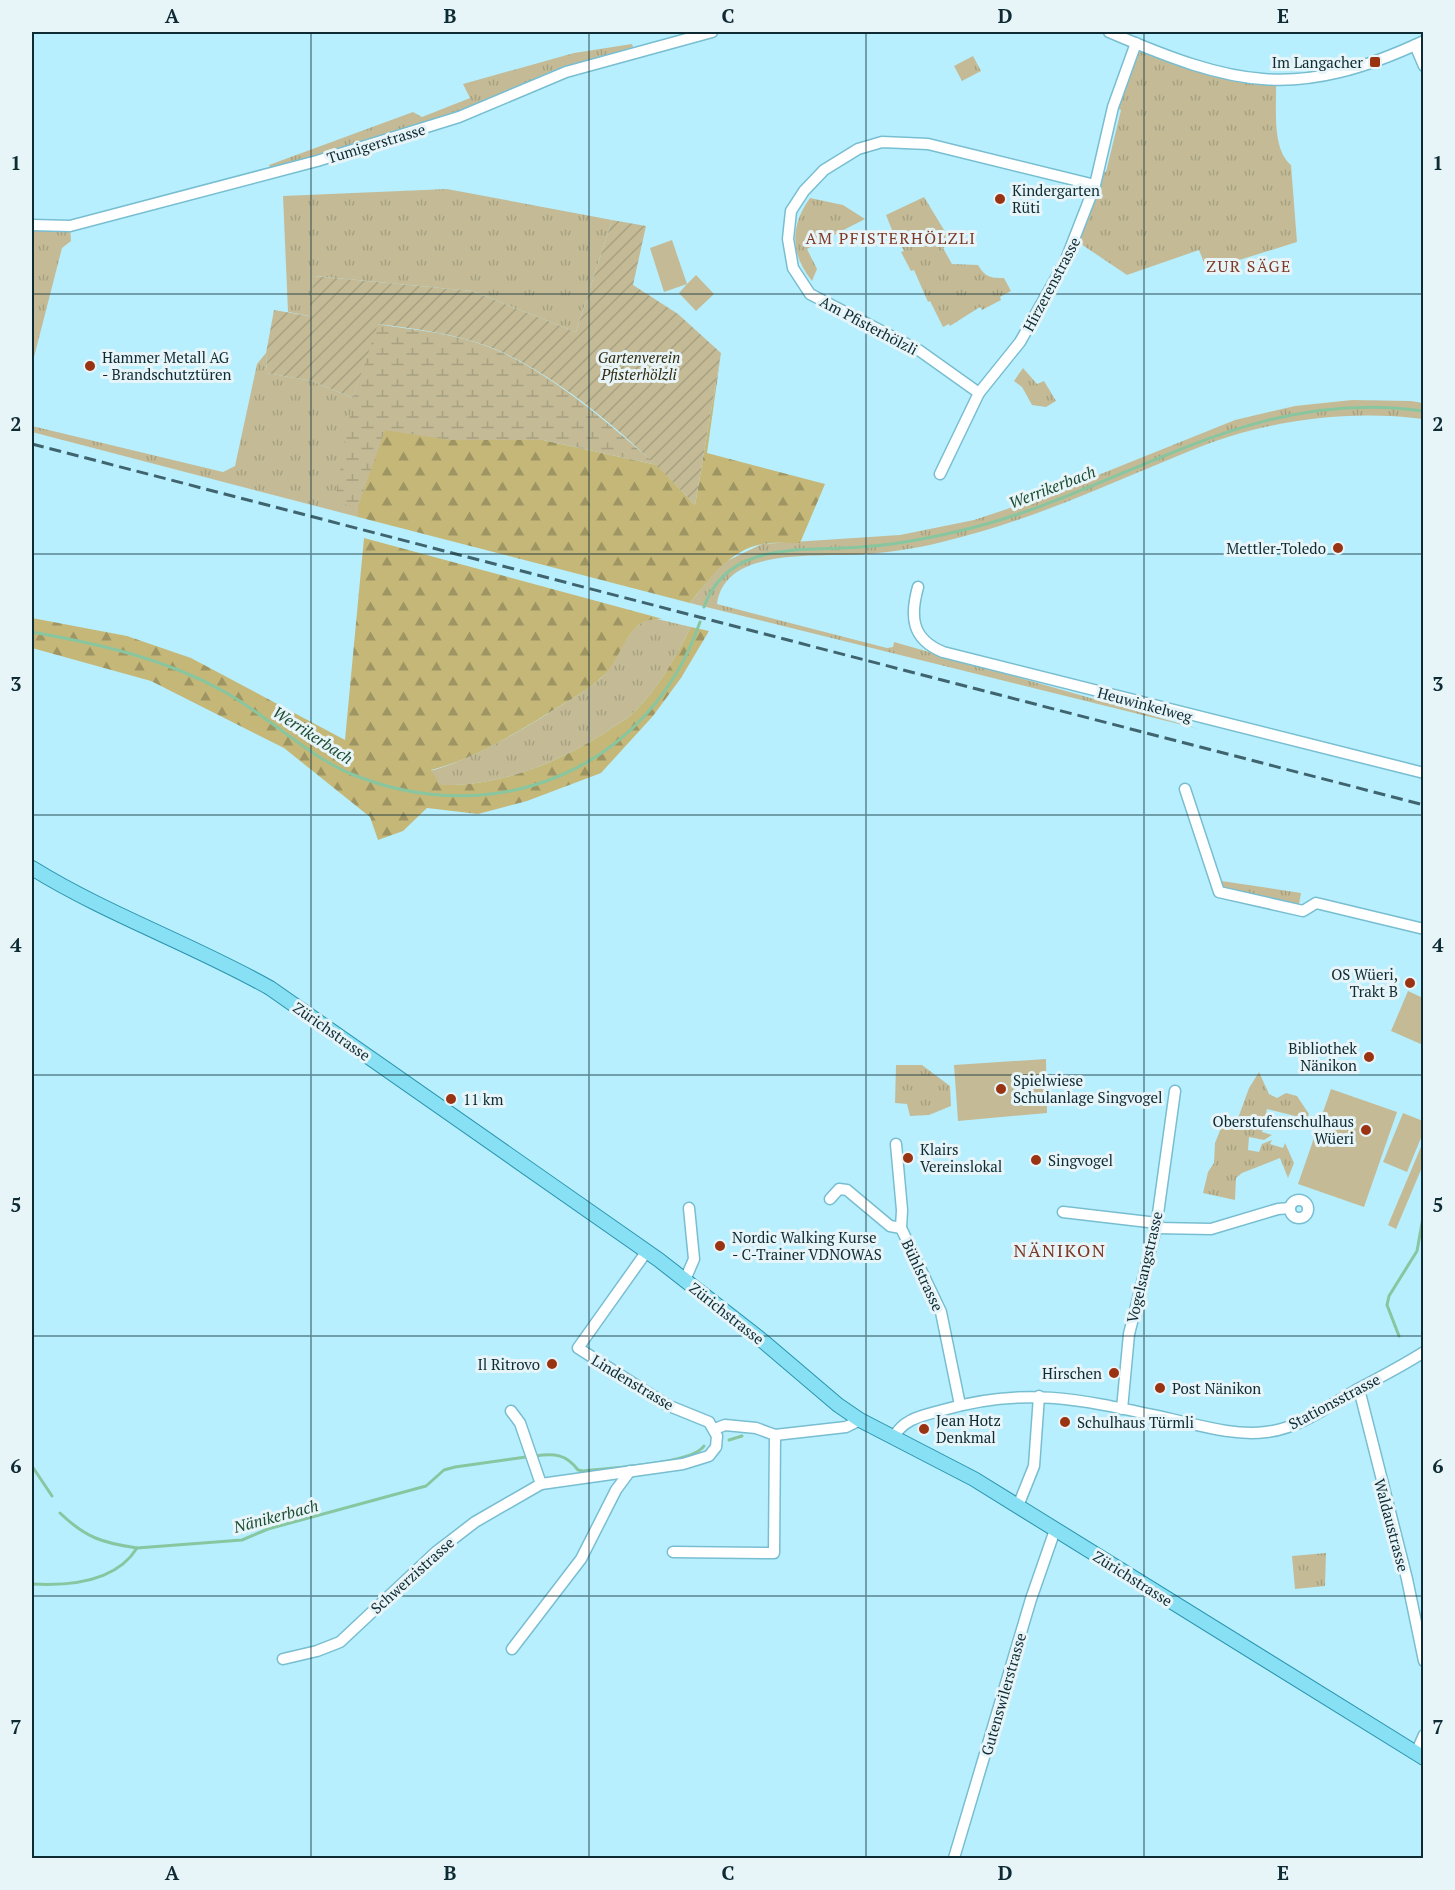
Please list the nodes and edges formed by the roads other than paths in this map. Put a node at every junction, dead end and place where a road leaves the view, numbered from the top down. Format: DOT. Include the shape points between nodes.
graph roads {
  1 [pos="712,32"];
  2 [pos="1109,32"];
  3 [pos="1136,43"];
  4 [pos="1419,43"];
  5 [pos="1424,66"];
  6 [pos="1095,185"];
  7 [pos="32,225"];
  8 [pos="979,393"];
  9 [pos="940,474"];
  10 [pos="918,587"];
  11 [pos="1424,773"];
  12 [pos="1185,789"];
  13 [pos="32,868"];
  14 [pos="1424,928"];
  15 [pos="1175,1091"];
  16 [pos="896,1144"];
  17 [pos="830,1199"];
  18 [pos="689,1208"];
  19 [pos="1290,1208"];
  20 [pos="1063,1212"];
  21 [pos="1156,1226"];
  22 [pos="901,1228"];
  23 [pos="647,1251"];
  24 [pos="685,1280"];
  25 [pos="1424,1352"];
  26 [pos="1359,1389"];
  27 [pos="1039,1396"];
  28 [pos="960,1405"];
  29 [pos="1122,1408"];
  30 [pos="512,1411"];
  31 [pos="860,1420"];
  32 [pos="715,1429"];
  33 [pos="775,1435"];
  34 [pos="893,1438"];
  35 [pos="630,1471"];
  36 [pos="541,1484"];
  37 [pos="1018,1506"];
  38 [pos="1055,1530"];
  39 [pos="673,1552"];
  40 [pos="512,1649"];
  41 [pos="283,1659"];
  42 [pos="1424,1661"];
  43 [pos="1424,1735"];
  44 [pos="1420,1755"];
  45 [pos="954,1858"];
  1 -- 7 [label="street, Tumigerstrasse" via="566,72 459,117 317,161 80,224"];
  2 -- 3 [label="street"];
  3 -- 4 [label="street" via="1202,69 1276,81 1353,70"];
  3 -- 6 [label="street, Hirzerenstrasse" via="1113,107"];
  4 -- 5 [label="street"];
  6 -- 8 [label="street, Hirzerenstrasse" via="1055,282 1020,342"];
  6 -- 8 [label="street, Am Pfisterhölzli" via="921,142 882,142 858,149 824,170 791,211 788,239 793,268 810,294 920,351"];
  8 -- 9 [label="street, Hirzerenstrasse"];
  10 -- 11 [label="street, Heuwinkelweg" via="912,609 916,629 927,643 943,652"];
  12 -- 14 [label="street" via="1219,892 1303,911 1316,903"];
  13 -- 23 [label="main road, Zürichstrasse" via="67,890 232,966 270,988"];
  15 -- 21 [label="street, Vogelsangstrasse"];
  16 -- 22 [label="street, Bühlstrasse"];
  17 -- 22 [label="street" via="838,1189 847,1190 890,1226"];
  18 -- 24 [label="street" via="694,1259"];
  19 -- 21 [label="street" via="1211,1229"];
  20 -- 21 [label="street"];
  21 -- 29 [label="street, Vogelsangstrasse" via="1129,1335"];
  22 -- 28 [label="street, Bühlstrasse" via="941,1312"];
  23 -- 24 [label="main road, Zürichstrasse"];
  23 -- 32 [label="street, Lindenstrasse" via="578,1348 644,1392 709,1422"];
  24 -- 31 [label="main road, Zürichstrasse"];
  25 -- 26 [label="street, Stationsstrasse"];
  26 -- 29 [label="street, Stationsstrasse" via="1302,1420 1267,1432 1220,1430"];
  26 -- 42 [label="street, Waldaustrasse"];
  27 -- 28 [label="street, Stationsstrasse" via="1003,1397"];
  27 -- 29 [label="street, Stationsstrasse"];
  27 -- 37 [label="street" via="1034,1466"];
  28 -- 34 [label="street, Stationsstrasse" via="907,1421"];
  30 -- 36 [label="street" via="520,1423"];
  31 -- 33 [label="street" via="846,1427"];
  31 -- 34 [label="main road, Zürichstrasse"];
  32 -- 33 [label="street" via="725,1425 756,1428"];
  32 -- 35 [label="street, Schwerzistrasse" via="716,1447 709,1456"];
  33 -- 39 [label="street" via="774,1553"];
  34 -- 37 [label="main road, Zürichstrasse"];
  35 -- 36 [label="street, Schwerzistrasse"];
  35 -- 40 [label="street" via="581,1559"];
  36 -- 41 [label="street, Schwerzistrasse" via="474,1522 436,1551 340,1642"];
  37 -- 38 [label="main road, Zürichstrasse"];
  38 -- 44 [label="main road, Zürichstrasse"];
  38 -- 45 [label="street, Gutenswilerstrasse"];
  43 -- 44 [label="street"];
}
